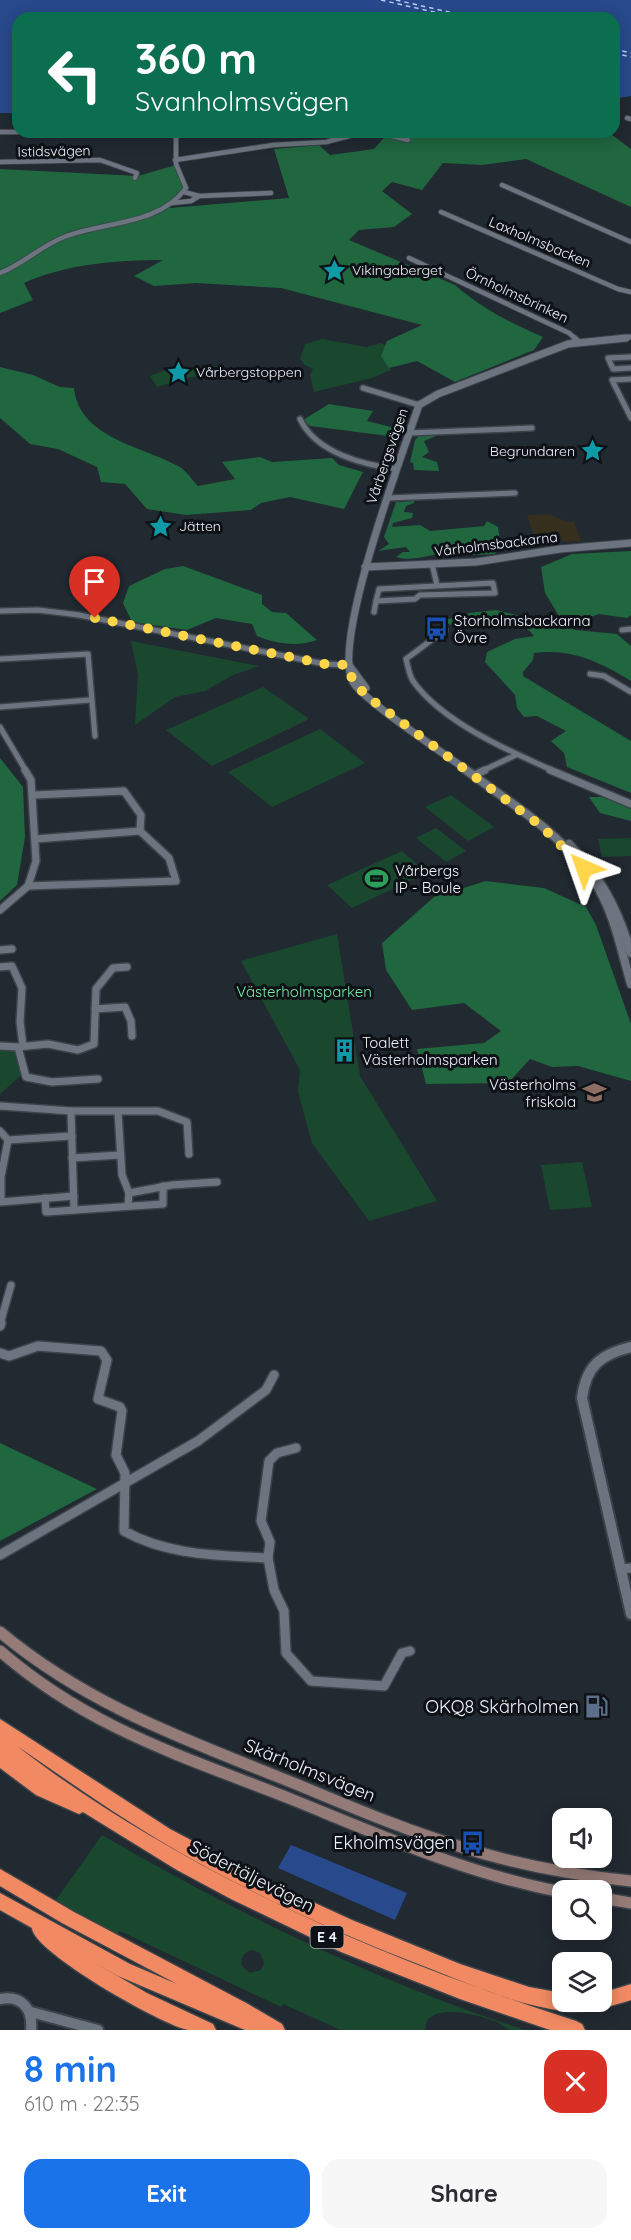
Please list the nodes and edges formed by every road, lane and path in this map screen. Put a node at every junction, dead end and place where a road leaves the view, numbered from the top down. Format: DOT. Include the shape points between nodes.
graph roads {
  1 [pos="176,138"];
  2 [pos="342,138"];
  3 [pos="400,138"];
  4 [pos="408,140"];
  5 [pos="176,160"];
  6 [pos="0,162"];
  7 [pos="135,178"];
  8 [pos="502,185"];
  9 [pos="184,192"];
  10 [pos="271,193"];
  11 [pos="199,196"];
  12 [pos="172,203"];
  13 [pos="441,212"];
  14 [pos="631,242"];
  15 [pos="409,258"];
  16 [pos="0,273"];
  17 [pos="631,292"];
  18 [pos="631,338"];
  19 [pos="578,341"];
  20 [pos="631,357"];
  21 [pos="631,368"];
  22 [pos="631,379"];
  23 [pos="363,388"];
  24 [pos="419,405"];
  25 [pos="631,418"];
  26 [pos="300,419"];
  27 [pos="532,428"];
  28 [pos="408,433"];
  29 [pos="397,469"];
  30 [pos="515,493"];
  31 [pos="387,498"];
  32 [pos="631,543"];
  33 [pos="432,564"];
  34 [pos="364,567"];
  35 [pos="437,585"];
  36 [pos="376,601"];
  37 [pos="0,610"];
  38 [pos="374,612"];
  39 [pos="631,629"];
  40 [pos="445,630"];
  41 [pos="622,630"];
  42 [pos="0,658"];
  43 [pos="348,665"];
  44 [pos="590,674"];
  45 [pos="631,692"];
  46 [pos="90,700"];
  47 [pos="0,707"];
  48 [pos="0,727"];
  49 [pos="95,736"];
  50 [pos="516,755"];
  51 [pos="476,775"];
  52 [pos="34,795"];
  53 [pos="631,804"];
  54 [pos="140,831"];
  55 [pos="35,839"];
  56 [pos="28,886"];
  57 [pos="0,910"];
  58 [pos="0,950"];
  59 [pos="12,950"];
  60 [pos="631,953"];
  61 [pos="0,967"];
  62 [pos="127,967"];
  63 [pos="631,980"];
  64 [pos="95,1009"];
  65 [pos="132,1036"];
  66 [pos="0,1046"];
  67 [pos="20,1047"];
  68 [pos="98,1079"];
  69 [pos="0,1106"];
  70 [pos="71,1111"];
  71 [pos="118,1112"];
  72 [pos="0,1131"];
  73 [pos="72,1136"];
  74 [pos="8,1140"];
  75 [pos="189,1154"];
  76 [pos="120,1155"];
  77 [pos="72,1158"];
  78 [pos="1,1178"];
  79 [pos="217,1182"];
  80 [pos="163,1186"];
  81 [pos="129,1193"];
  82 [pos="74,1196"];
  83 [pos="45,1198"];
  84 [pos="128,1206"];
  85 [pos="74,1210"];
  86 [pos="11,1285"];
  87 [pos="0,1326"];
  88 [pos="631,1347"];
  89 [pos="0,1353"];
  90 [pos="274,1375"];
  91 [pos="296,1448"];
  92 [pos="125,1483"];
  93 [pos="0,1555"];
  94 [pos="268,1558"];
  95 [pos="626,1569"];
  96 [pos="631,1614"];
  97 [pos="0,1632"];
  98 [pos="410,1651"];
  99 [pos="0,1652"];
  100 [pos="0,1726"];
  101 [pos="0,1742"];
  102 [pos="0,1759"];
  103 [pos="94,1811"];
  104 [pos="0,1877"];
  105 [pos="631,1881"];
  106 [pos="552,1889"];
  107 [pos="612,1900"];
  108 [pos="0,1901"];
  109 [pos="631,1903"];
  110 [pos="29,1919"];
  111 [pos="631,1992"];
  112 [pos="612,1998"];
  113 [pos="0,1999"];
  114 [pos="552,1999"];
  115 [pos="31,2012"];
  116 [pos="31,2030"];
  117 [pos="98,2030"];
  118 [pos="207,2030"];
  119 [pos="267,2030"];
  120 [pos="276,2030"];
  121 [pos="576,2030"];
  1 -- 5 [label="street"];
  2 -- 5 [label="street"];
  3 -- 4 [label="street"];
  5 -- 9 [label="street"];
  6 -- 7 [label="street, Istidsvägen" via="100,160 137,173"];
  8 -- 14 [label="street"];
  9 -- 11 [label="street"];
  9 -- 12 [label="street"];
  10 -- 11 [label="street"];
  11 -- 12 [label="street"];
  12 -- 16 [label="street" via="150,214 64,237"];
  13 -- 17 [label="street, Laxholmsbacken"];
  15 -- 19 [label="street, Örnholmsbrinken" via="569,333"];
  18 -- 19 [label="street, Vårbergsvägen"];
  19 -- 24 [label="street, Vårbergsvägen" via="438,394"];
  20 -- 21 [label="street" via="608,358 613,369"];
  22 -- 25 [label="street" via="612,380"];
  23 -- 24 [label="street"];
  24 -- 28 [label="street, Vårbergsvägen"];
  26 -- 29 [label="street" via="329,450 344,458"];
  27 -- 28 [label="street"];
  28 -- 29 [label="street, Vårbergsvägen"];
  29 -- 31 [label="street, Vårbergsvägen"];
  30 -- 31 [label="street"];
  31 -- 34 [label="street, Vårbergsvägen"];
  32 -- 33 [label="street, Vårholmsbackarna"];
  33 -- 34 [label="street, Vårholmsbackarna"];
  33 -- 35 [label="street"];
  34 -- 43 [label="street, Vårbergsvägen"];
  35 -- 36 [label="street" via="379,589"];
  35 -- 36 [label="street" via="489,583 495,593 420,595 415,599"];
  36 -- 38 [label="street"];
  37 -- 43 [label="street" via="61,612 325,664"];
  39 -- 41 [label="street"];
  40 -- 50 [label="street" via="406,659 406,670 415,686 434,704"];
  42 -- 46 [label="street" via="88,654"];
  43 -- 51 [label="street" via="353,682 368,697"];
  44 -- 45 [label="street" via="604,676"];
  46 -- 47 [label="street"];
  46 -- 49 [label="street"];
  48 -- 52 [label="street" via="31,780"];
  50 -- 51 [label="street"];
  50 -- 53 [label="street"];
  51 -- 60 [label="street" via="547,824 591,866 616,907"];
  51 -- 63 [label="street" via="541,826 584,868 608,908"];
  52 -- 54 [label="street" via="124,791 141,815"];
  52 -- 55 [label="street"];
  54 -- 55 [label="street"];
  54 -- 56 [label="street" via="168,855 176,881"];
  55 -- 56 [label="street" via="36,861"];
  56 -- 57 [label="street"];
  58 -- 59 [label="street"];
  61 -- 67 [label="street" via="12,966 22,988"];
  62 -- 64 [label="street" via="113,968 96,989"];
  64 -- 65 [label="street" via="125,1007"];
  64 -- 67 [label="street" via="94,1044 86,1049 68,1052 51,1045"];
  66 -- 67 [label="street"];
  67 -- 68 [label="street" via="26,1077 52,1082"];
  69 -- 70 [label="street"];
  70 -- 71 [label="street"];
  70 -- 73 [label="street"];
  71 -- 75 [label="street" via="158,1111 187,1122"];
  71 -- 76 [label="street"];
  72 -- 74 [label="street"];
  73 -- 74 [label="street"];
  73 -- 77 [label="street"];
  74 -- 78 [label="street"];
  76 -- 77 [label="street"];
  76 -- 81 [label="street"];
  77 -- 82 [label="street"];
  78 -- 83 [label="street" via="1,1202"];
  79 -- 80 [label="street"];
  80 -- 81 [label="street"];
  80 -- 84 [label="street" via="163,1204"];
  81 -- 84 [label="street"];
  82 -- 83 [label="street"];
  82 -- 85 [label="street"];
  83 -- 85 [label="street" via="46,1212"];
  84 -- 85 [label="street"];
  86 -- 87 [label="street"];
  88 -- 95 [label="street" via="601,1356 591,1366 583,1381 582,1398"];
  89 -- 92 [label="street" via="9,1356 38,1346 101,1351 107,1360 98,1399 122,1411 116,1455 125,1473"];
  90 -- 92 [label="street" via="266,1390 198,1441"];
  91 -- 94 [label="street" via="277,1453 267,1468 261,1521 270,1542"];
  92 -- 93 [label="street"];
  92 -- 94 [label="street" via="124,1531 138,1540 165,1548"];
  94 -- 98 [label="street" via="274,1590 284,1611 286,1653 311,1681 384,1686 402,1653"];
  95 -- 96 [label="street"];
  97 -- 105 [label="main road, Skärholmsvägen" via="45,1670 124,1715 399,1825 482,1854"];
  99 -- 106 [label="main road" via="55,1696 121,1730 455,1864"];
  100 -- 114 [label="highway" via="163,1833 233,1873 340,1924 494,1984"];
  101 -- 103 [label="highway, Södertäljevägen / E 4"];
  102 -- 103 [label="highway" via="42,1790"];
  103 -- 121 [label="highway, Södertäljevägen / E 4" via="224,1888 286,1919 397,1968"];
  104 -- 120 [label="highway"];
  107 -- 109 [label="main road"];
  108 -- 110 [label="highway"];
  110 -- 118 [label="highway" via="58,1948 98,1974"];
  110 -- 119 [label="highway" via="124,1971"];
  111 -- 112 [label="highway"];
  113 -- 115 [label="street" via="16,1998"];
  115 -- 116 [label="street"];
  115 -- 117 [label="street"];
}
